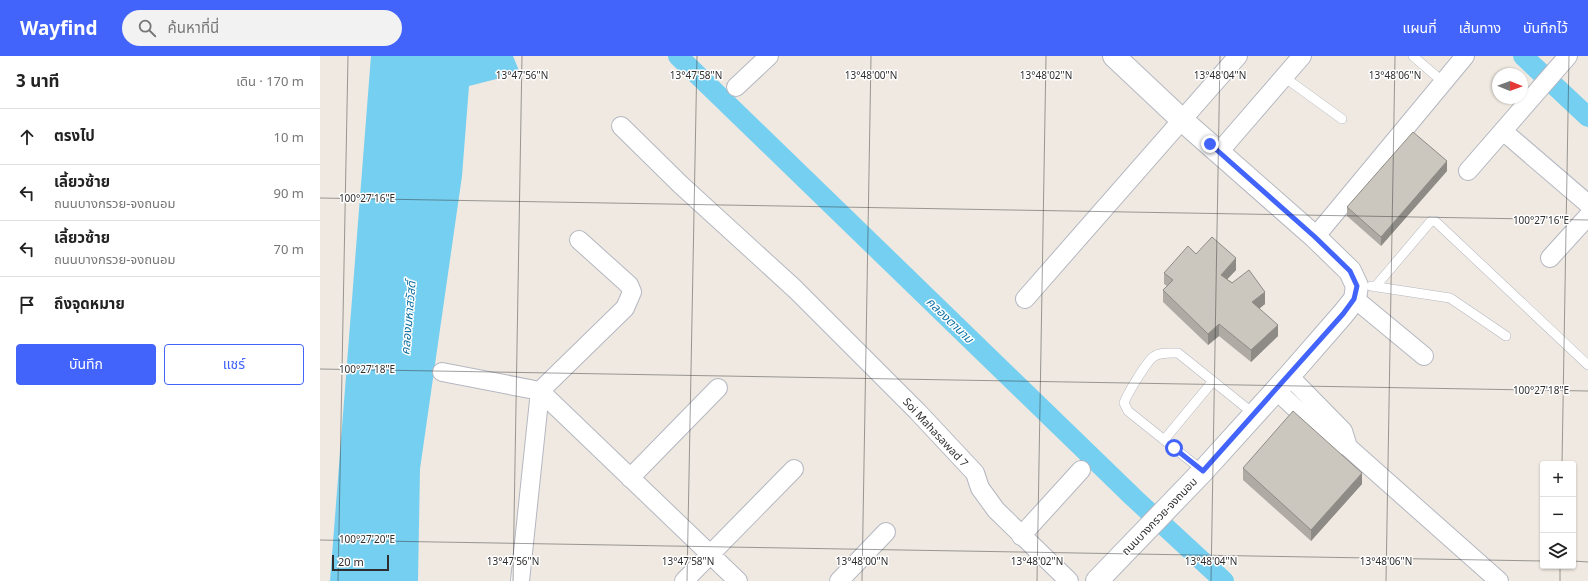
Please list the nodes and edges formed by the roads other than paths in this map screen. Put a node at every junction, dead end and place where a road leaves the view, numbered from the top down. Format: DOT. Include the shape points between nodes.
graph roads {
  1 [pos="769,56"];
  2 [pos="1114,56"];
  3 [pos="1238,56"];
  4 [pos="1302,56"];
  5 [pos="1413,56"];
  6 [pos="1465,56"];
  7 [pos="1568,56"];
  8 [pos="1284,77"];
  9 [pos="1443,82"];
  10 [pos="736,87"];
  11 [pos="1342,119"];
  12 [pos="1182,120"];
  13 [pos="621,126"];
  14 [pos="1503,131"];
  15 [pos="1219,152"];
  16 [pos="1468,171"];
  17 [pos="1588,204"];
  18 [pos="1588,216"];
  19 [pos="1315,237"];
  20 [pos="579,240"];
  21 [pos="1550,258"];
  22 [pos="1362,290"];
  23 [pos="1025,299"];
  24 [pos="1506,336"];
  25 [pos="1424,356"];
  26 [pos="1588,365"];
  27 [pos="442,372"];
  28 [pos="1213,381"];
  29 [pos="1283,383"];
  30 [pos="718,388"];
  31 [pos="540,391"];
  32 [pos="1254,414"];
  33 [pos="1164,440"];
  34 [pos="794,469"];
  35 [pos="1081,470"];
  36 [pos="1203,471"];
  37 [pos="630,478"];
  38 [pos="886,532"];
  39 [pos="1021,536"];
  40 [pos="710,554"];
  41 [pos="520,581"];
  42 [pos="684,581"];
  43 [pos="738,581"];
  44 [pos="839,581"];
  45 [pos="1069,581"];
  46 [pos="1097,581"];
  47 [pos="1499,581"];
  1 -- 10 [label="street"];
  2 -- 12 [label="street"];
  3 -- 12 [label="street"];
  4 -- 8 [label="street"];
  5 -- 9 [label="lane"];
  6 -- 9 [label="street"];
  7 -- 14 [label="street"];
  8 -- 11 [label="lane"];
  8 -- 15 [label="street"];
  9 -- 19 [label="street"];
  12 -- 15 [label="street"];
  12 -- 23 [label="street"];
  13 -- 39 [label="street, Soi Mahasawad 7" via="686,190 794,289 917,411 975,473 987,500"];
  14 -- 16 [label="street"];
  14 -- 17 [label="street"];
  15 -- 19 [label="street"];
  18 -- 21 [label="street"];
  19 -- 22 [label="street" via="1350,271"];
  20 -- 31 [label="street" via="629,285 632,292 625,308"];
  22 -- 24 [label="lane" via="1450,298"];
  22 -- 25 [label="street"];
  22 -- 26 [label="lane" via="1431,221 1435,221"];
  22 -- 29 [label="street, ถนนบางกรวย-จงถนอม"];
  27 -- 31 [label="street"];
  28 -- 32 [label="lane"];
  28 -- 33 [label="lane"];
  28 -- 33 [label="lane" via="1178,353 1165,352 1153,357 1124,403 1128,411"];
  29 -- 32 [label="street, ถนนบางกรวย-จงถนอม"];
  29 -- 47 [label="street" via="1343,431 1348,447"];
  30 -- 37 [label="street"];
  31 -- 37 [label="street"];
  31 -- 41 [label="street"];
  32 -- 36 [label="street, ถนนบางกรวย-จงถนอม"];
  33 -- 36 [label="lane"];
  34 -- 40 [label="street"];
  35 -- 39 [label="street"];
  36 -- 46 [label="street, ถนนบางกรวย-จงถนอม"];
  37 -- 40 [label="street"];
  38 -- 44 [label="street"];
  39 -- 45 [label="street, Soi Mahasawad 7"];
  40 -- 42 [label="street"];
  40 -- 43 [label="street"];
}
